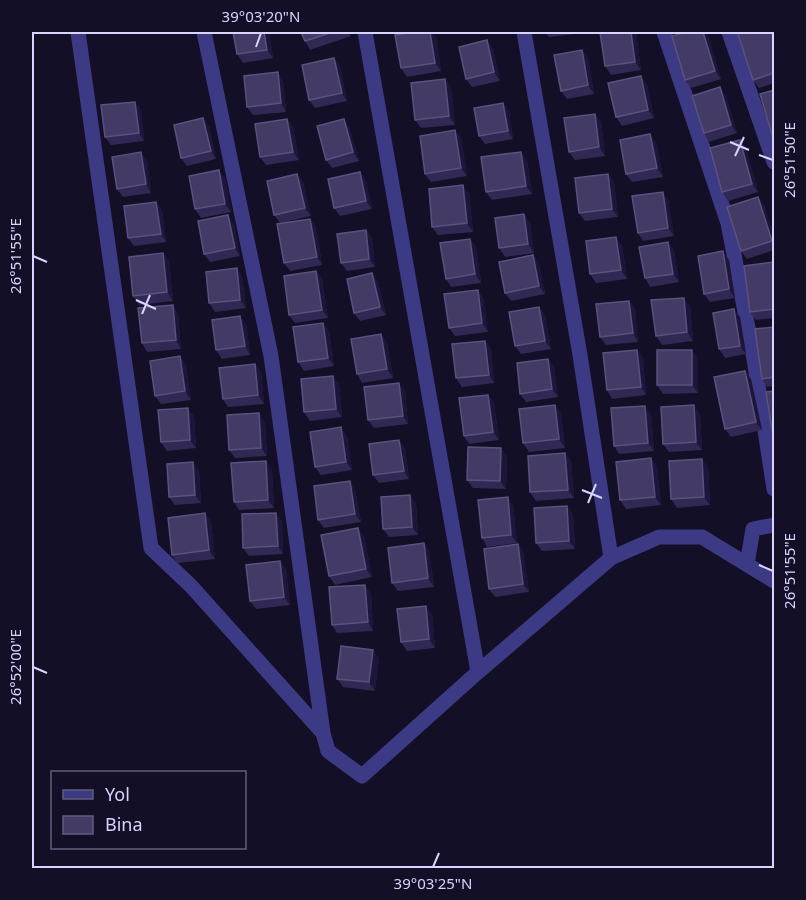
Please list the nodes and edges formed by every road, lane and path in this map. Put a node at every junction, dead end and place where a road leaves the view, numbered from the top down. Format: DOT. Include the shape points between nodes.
graph roads {
  1 [pos="78,32"];
  2 [pos="204,32"];
  3 [pos="365,32"];
  4 [pos="524,32"];
  5 [pos="664,32"];
  6 [pos="729,32"];
  7 [pos="774,162"];
  8 [pos="774,489"];
  9 [pos="774,525"];
  10 [pos="611,558"];
  11 [pos="747,564"];
  12 [pos="774,581"];
  13 [pos="478,672"];
  14 [pos="323,733"];
  1 -- 14 [label="street" via="151,548 191,586"];
  2 -- 14 [label="street" via="271,356"];
  3 -- 13 [label="street"];
  4 -- 10 [label="street"];
  5 -- 8 [label="street" via="728,223"];
  6 -- 7 [label="street"];
  9 -- 11 [label="street" via="753,529"];
  10 -- 11 [label="street" via="659,537 702,537"];
  10 -- 13 [label="street"];
  11 -- 12 [label="street"];
  13 -- 14 [label="street" via="363,776 328,751"];
}
